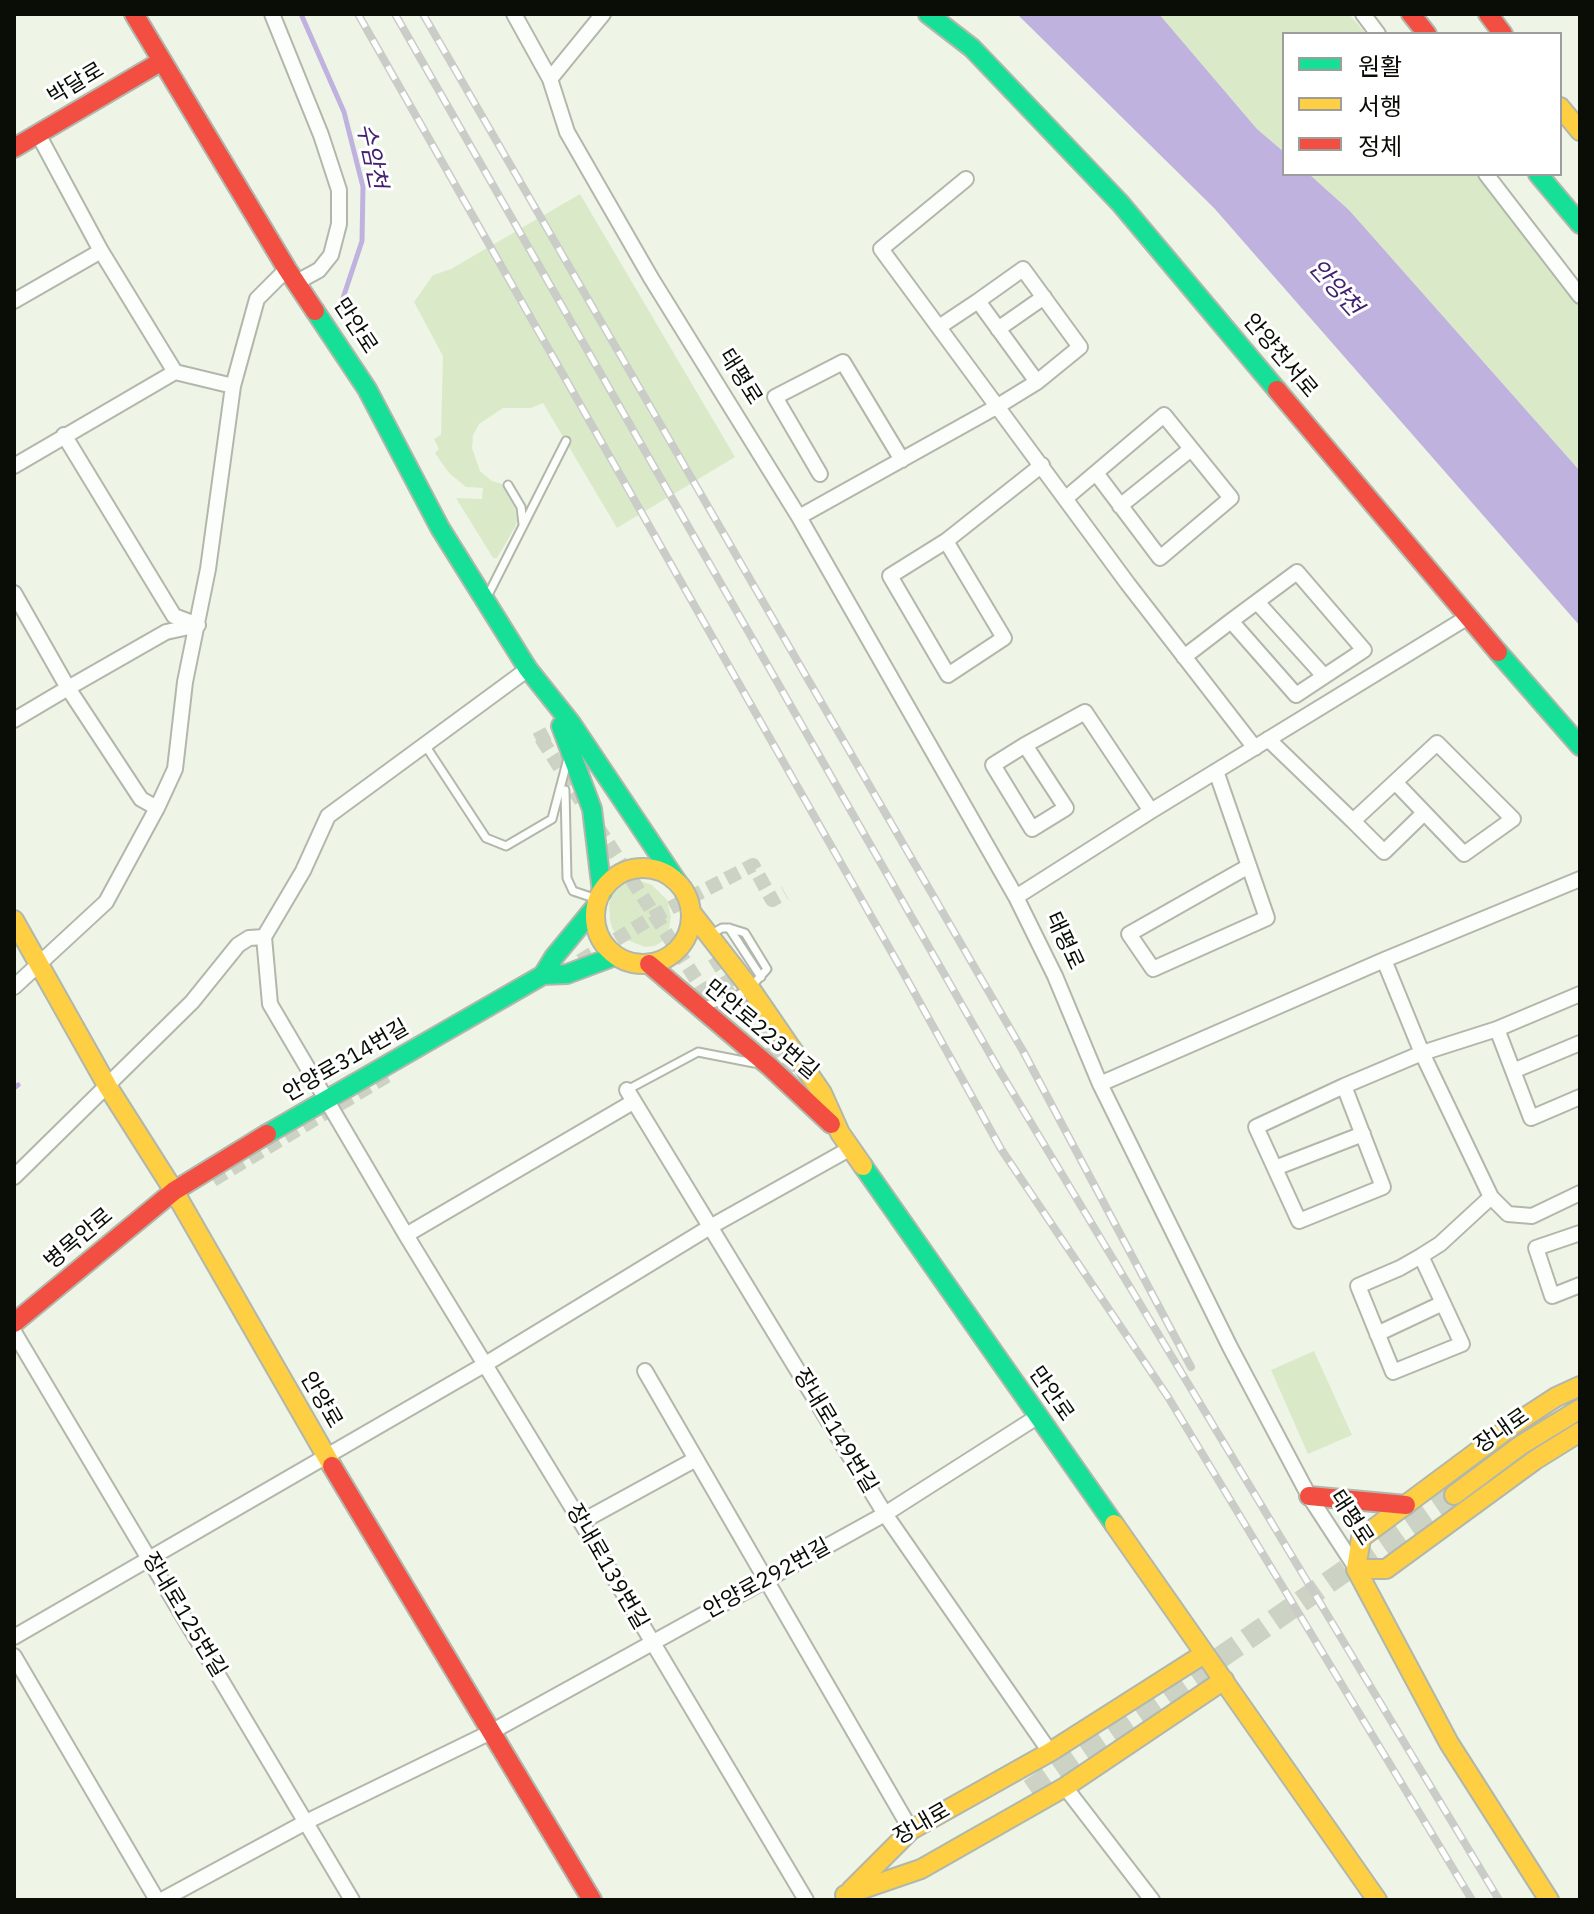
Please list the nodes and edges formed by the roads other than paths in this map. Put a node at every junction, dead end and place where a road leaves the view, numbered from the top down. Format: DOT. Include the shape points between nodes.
graph roads {
  1 [pos="134,14"];
  2 [pos="272,14"];
  3 [pos="514,14"];
  4 [pos="603,14"];
  5 [pos="928,14"];
  6 [pos="1363,14"];
  7 [pos="1411,14"];
  8 [pos="1488,14"];
  9 [pos="1376,32"];
  10 [pos="1425,32"];
  11 [pos="1502,32"];
  12 [pos="162,61"];
  13 [pos="550,79"];
  14 [pos="1562,109"];
  15 [pos="1580,131"];
  16 [pos="38,134"];
  17 [pos="14,148"];
  18 [pos="1488,176"];
  19 [pos="1540,176"];
  20 [pos="966,179"];
  21 [pos="1580,224"];
  22 [pos="101,251"];
  23 [pos="292,276"];
  24 [pos="1580,296"];
  25 [pos="1044,297"];
  26 [pos="14,301"];
  27 [pos="978,301"];
  28 [pos="939,327"];
  29 [pos="998,329"];
  30 [pos="175,372"];
  31 [pos="1037,382"];
  32 [pos="233,386"];
  33 [pos="998,406"];
  34 [pos="64,435"];
  35 [pos="566,441"];
  36 [pos="1191,449"];
  37 [pos="902,460"];
  38 [pos="1042,465"];
  39 [pos="14,466"];
  40 [pos="1096,473"];
  41 [pos="820,474"];
  42 [pos="508,485"];
  43 [pos="1066,498"];
  44 [pos="1120,506"];
  45 [pos="799,517"];
  46 [pos="523,526"];
  47 [pos="946,541"];
  48 [pos="14,593"];
  49 [pos="485,600"];
  50 [pos="1257,602"];
  51 [pos="1468,617"];
  52 [pos="1231,621"];
  53 [pos="198,625"];
  54 [pos="1184,657"];
  55 [pos="528,669"];
  56 [pos="1324,676"];
  57 [pos="542,685"];
  58 [pos="68,688"];
  59 [pos="14,720"];
  60 [pos="1268,739"];
  61 [pos="425,745"];
  62 [pos="1025,745"];
  63 [pos="1580,746"];
  64 [pos="570,748"];
  65 [pos="1255,748"];
  66 [pos="1216,771"];
  67 [pos="565,776"];
  68 [pos="1395,782"];
  69 [pos="157,808"];
  70 [pos="1151,811"];
  71 [pos="1424,813"];
  72 [pos="1353,821"];
  73 [pos="1249,866"];
  74 [pos="1580,879"];
  75 [pos="678,883"];
  76 [pos="1016,897"];
  77 [pos="598,899"];
  78 [pos="691,912"];
  79 [pos="14,920"];
  80 [pos="711,934"];
  81 [pos="264,937"];
  82 [pos="615,956"];
  83 [pos="1384,960"];
  84 [pos="38,963"];
  85 [pos="649,964"];
  86 [pos="543,975"];
  87 [pos="756,982"];
  88 [pos="14,987"];
  89 [pos="1580,994"];
  90 [pos="692,1003"];
  91 [pos="1497,1029"];
  92 [pos="1580,1043"];
  93 [pos="1422,1053"];
  94 [pos="769,1066"];
  95 [pos="1513,1071"];
  96 [pos="1100,1084"];
  97 [pos="1344,1086"];
  98 [pos="108,1087"];
  99 [pos="630,1096"];
  100 [pos="1580,1097"];
  101 [pos="327,1098"];
  102 [pos="1363,1134"];
  103 [pos="845,1140"];
  104 [pos="1275,1168"];
  105 [pos="14,1177"];
  106 [pos="174,1191"];
  107 [pos="1580,1193"];
  108 [pos="1491,1197"];
  109 [pos="710,1227"];
  110 [pos="1580,1233"];
  111 [pos="406,1235"];
  112 [pos="1421,1256"];
  113 [pos="1580,1285"];
  114 [pos="1443,1303"];
  115 [pos="14,1323"];
  116 [pos="14,1332"];
  117 [pos="1377,1334"];
  118 [pos="484,1365"];
  119 [pos="645,1371"];
  120 [pos="1580,1386"];
  121 [pos="1580,1409"];
  122 [pos="1037,1417"];
  123 [pos="1580,1432"];
  124 [pos="326,1456"];
  125 [pos="696,1459"];
  126 [pos="1454,1495"];
  127 [pos="1309,1496"];
  128 [pos="1406,1505"];
  129 [pos="885,1514"];
  130 [pos="581,1522"];
  131 [pos="151,1560"];
  132 [pos="1356,1569"];
  133 [pos="766,1580"];
  134 [pos="14,1637"];
  135 [pos="651,1642"];
  136 [pos="1204,1654"];
  137 [pos="14,1656"];
  138 [pos="1224,1680"];
  139 [pos="491,1732"];
  140 [pos="1050,1752"];
  141 [pos="1065,1787"];
  142 [pos="1030,1790"];
  143 [pos="306,1822"];
  144 [pos="911,1830"];
  145 [pos="842,1898"];
  146 [pos="160,1900"];
  147 [pos="352,1900"];
  148 [pos="592,1900"];
  149 [pos="806,1900"];
  150 [pos="1152,1900"];
  151 [pos="1377,1900"];
  152 [pos="1549,1900"];
  1 -- 12 [label="street, 만안로"];
  2 -- 23 [label="street" via="339,190 339,224 331,255 319,270"];
  3 -- 13 [label="street, 태평로"];
  4 -- 13 [label="street"];
  5 -- 51 [label="street, 안양천서로" via="972,48 1120,203"];
  6 -- 9 [label="street"];
  7 -- 10 [label="street"];
  8 -- 11 [label="street"];
  12 -- 16 [label="street, 박달로"];
  12 -- 23 [label="street, 만안로"];
  13 -- 45 [label="street, 태평로" via="567,132"];
  14 -- 15 [label="street"];
  16 -- 17 [label="street, 박달로"];
  16 -- 22 [label="street"];
  18 -- 24 [label="street"];
  19 -- 21 [label="street"];
  20 -- 28 [label="street" via="881,249"];
  22 -- 26 [label="street"];
  22 -- 30 [label="street"];
  23 -- 32 [label="street" via="257,299"];
  23 -- 49 [label="street, 만안로" via="367,389 440,528"];
  25 -- 27 [label="street" via="1023,269"];
  25 -- 29 [label="street"];
  25 -- 31 [label="street" via="1080,347"];
  27 -- 28 [label="street"];
  27 -- 29 [label="street"];
  28 -- 33 [label="street"];
  29 -- 31 [label="street"];
  30 -- 32 [label="street"];
  30 -- 34 [label="street"];
  31 -- 33 [label="street"];
  32 -- 53 [label="street"];
  33 -- 37 [label="street"];
  33 -- 38 [label="street"];
  34 -- 39 [label="street"];
  34 -- 53 [label="street" via="174,616"];
  35 -- 46 [label="lane"];
  36 -- 40 [label="street" via="1164,415"];
  36 -- 44 [label="street"];
  36 -- 44 [label="street" via="1231,498 1160,558"];
  37 -- 41 [label="street" via="843,362 775,397"];
  37 -- 45 [label="street"];
  38 -- 43 [label="street"];
  38 -- 47 [label="street"];
  40 -- 43 [label="street"];
  40 -- 44 [label="street"];
  42 -- 46 [label="lane" via="521,507"];
  43 -- 54 [label="street"];
  45 -- 76 [label="street, 태평로"];
  46 -- 49 [label="lane"];
  47 -- 47 [label="street" via="890,576 948,675 1004,638"];
  48 -- 58 [label="street"];
  49 -- 55 [label="street, 만안로"];
  50 -- 52 [label="street"];
  50 -- 56 [label="street"];
  50 -- 56 [label="street" via="1297,572 1364,650"];
  51 -- 60 [label="street"];
  51 -- 63 [label="street, 안양천서로"];
  52 -- 54 [label="street"];
  52 -- 56 [label="street" via="1296,695"];
  53 -- 58 [label="street" via="166,632"];
  53 -- 69 [label="street" via="175,769"];
  54 -- 65 [label="street"];
  55 -- 57 [label="street, 만안로"];
  55 -- 61 [label="street"];
  57 -- 64 [label="street"];
  57 -- 75 [label="street, 만안로"];
  58 -- 59 [label="street"];
  58 -- 69 [label="street" via="141,799"];
  60 -- 65 [label="street"];
  60 -- 72 [label="street"];
  61 -- 67 [label="lane" via="486,838 506,846 552,819"];
  61 -- 81 [label="street" via="328,816"];
  62 -- 62 [label="street" via="993,765 1032,829 1066,808"];
  62 -- 70 [label="street" via="1085,712"];
  64 -- 67 [label="lane"];
  64 -- 77 [label="street" via="592,809"];
  65 -- 66 [label="street"];
  66 -- 70 [label="street"];
  66 -- 73 [label="street"];
  67 -- 77 [label="lane" via="567,878 573,891"];
  68 -- 71 [label="street"];
  68 -- 71 [label="street" via="1437,743 1513,819 1464,854"];
  68 -- 72 [label="street"];
  69 -- 84 [label="street" via="106,902"];
  70 -- 76 [label="street"];
  71 -- 72 [label="street" via="1384,852"];
  73 -- 73 [label="street" via="1267,918 1153,969 1129,934"];
  74 -- 83 [label="street"];
  75 -- 77 [label="street" via="647,868 629,871 613,879"];
  75 -- 78 [label="street"];
  76 -- 96 [label="street, 태평로"];
  77 -- 82 [label="street" via="596,925"];
  77 -- 86 [label="street"];
  78 -- 80 [label="street, 만안로"];
  78 -- 85 [label="street" via="681,947 667,959"];
  79 -- 84 [label="street, 안양로"];
  80 -- 87 [label="street, 만안로"];
  80 -- 87 [label="lane" via="722,928 745,933 766,964"];
  81 -- 98 [label="street" via="238,945 192,1002"];
  81 -- 101 [label="street, 장내로139번길" via="270,1004"];
  82 -- 85 [label="street"];
  82 -- 86 [label="street" via="567,974"];
  83 -- 93 [label="street"];
  83 -- 96 [label="street"];
  84 -- 88 [label="street"];
  84 -- 98 [label="street, 안양로"];
  85 -- 90 [label="street, 만안로223번길"];
  86 -- 101 [label="street, 안양로314번길"];
  87 -- 90 [label="lane" via="711,1006"];
  87 -- 103 [label="street, 만안로"];
  89 -- 91 [label="street"];
  90 -- 94 [label="street, 만안로223번길"];
  91 -- 93 [label="street"];
  91 -- 95 [label="street"];
  92 -- 95 [label="street"];
  93 -- 97 [label="street"];
  93 -- 108 [label="street"];
  94 -- 99 [label="lane" via="698,1052"];
  94 -- 103 [label="street, 만안로223번길"];
  95 -- 100 [label="street" via="1531,1118"];
  96 -- 127 [label="street, 태평로"];
  97 -- 102 [label="street"];
  97 -- 104 [label="street" via="1256,1127"];
  98 -- 105 [label="street"];
  98 -- 106 [label="street, 안양로"];
  99 -- 109 [label="street, 장내로149번길"];
  99 -- 111 [label="street"];
  101 -- 106 [label="street, 안양로314번길"];
  101 -- 111 [label="street, 장내로139번길"];
  102 -- 104 [label="street"];
  102 -- 104 [label="street" via="1383,1187 1299,1221"];
  103 -- 109 [label="street"];
  103 -- 122 [label="street, 만안로"];
  106 -- 115 [label="street, 병목안로"];
  106 -- 124 [label="street, 안양로"];
  107 -- 108 [label="street" via="1532,1216 1508,1214"];
  108 -- 112 [label="street"];
  109 -- 118 [label="street"];
  109 -- 129 [label="street, 장내로149번길"];
  110 -- 113 [label="street" via="1536,1248 1552,1296"];
  111 -- 118 [label="street, 장내로139번길"];
  112 -- 114 [label="street"];
  112 -- 117 [label="street" via="1358,1286"];
  114 -- 117 [label="street"];
  114 -- 117 [label="street" via="1462,1344 1393,1372"];
  116 -- 131 [label="street, 장내로125번길"];
  118 -- 124 [label="street"];
  118 -- 130 [label="street, 장내로139번길"];
  119 -- 125 [label="street"];
  120 -- 128 [label="street" via="1513,1425"];
  121 -- 126 [label="street, 장내로"];
  122 -- 129 [label="street, 안양로292번길"];
  122 -- 136 [label="street, 만안로"];
  123 -- 132 [label="street" via="1386,1569"];
  124 -- 131 [label="street"];
  124 -- 139 [label="street, 안양로"];
  125 -- 130 [label="street"];
  125 -- 133 [label="street"];
  127 -- 128 [label="street"];
  127 -- 132 [label="street, 태평로"];
  128 -- 132 [label="street" via="1361,1538"];
  129 -- 133 [label="street, 안양로292번길"];
  129 -- 140 [label="street, 장내로149번길"];
  130 -- 135 [label="street, 장내로139번길"];
  131 -- 134 [label="street"];
  131 -- 143 [label="street, 장내로125번길"];
  132 -- 152 [label="street, 태평로" via="1449,1743"];
  133 -- 135 [label="street, 안양로292번길"];
  133 -- 144 [label="street"];
  135 -- 139 [label="street, 안양로292번길"];
  135 -- 149 [label="street, 장내로139번길"];
  136 -- 138 [label="street, 만안로"];
  136 -- 140 [label="street"];
  137 -- 146 [label="street"];
  138 -- 141 [label="street"];
  138 -- 151 [label="street, 만안로"];
  139 -- 143 [label="street, 안양로292번길"];
  139 -- 148 [label="street, 안양로"];
  140 -- 144 [label="street"];
  141 -- 145 [label="street" via="921,1869"];
  141 -- 150 [label="street"];
  142 -- 145 [label="street, 장내로"];
  143 -- 146 [label="street, 안양로292번길"];
  143 -- 147 [label="street, 장내로125번길"];
  144 -- 145 [label="street"];
}
